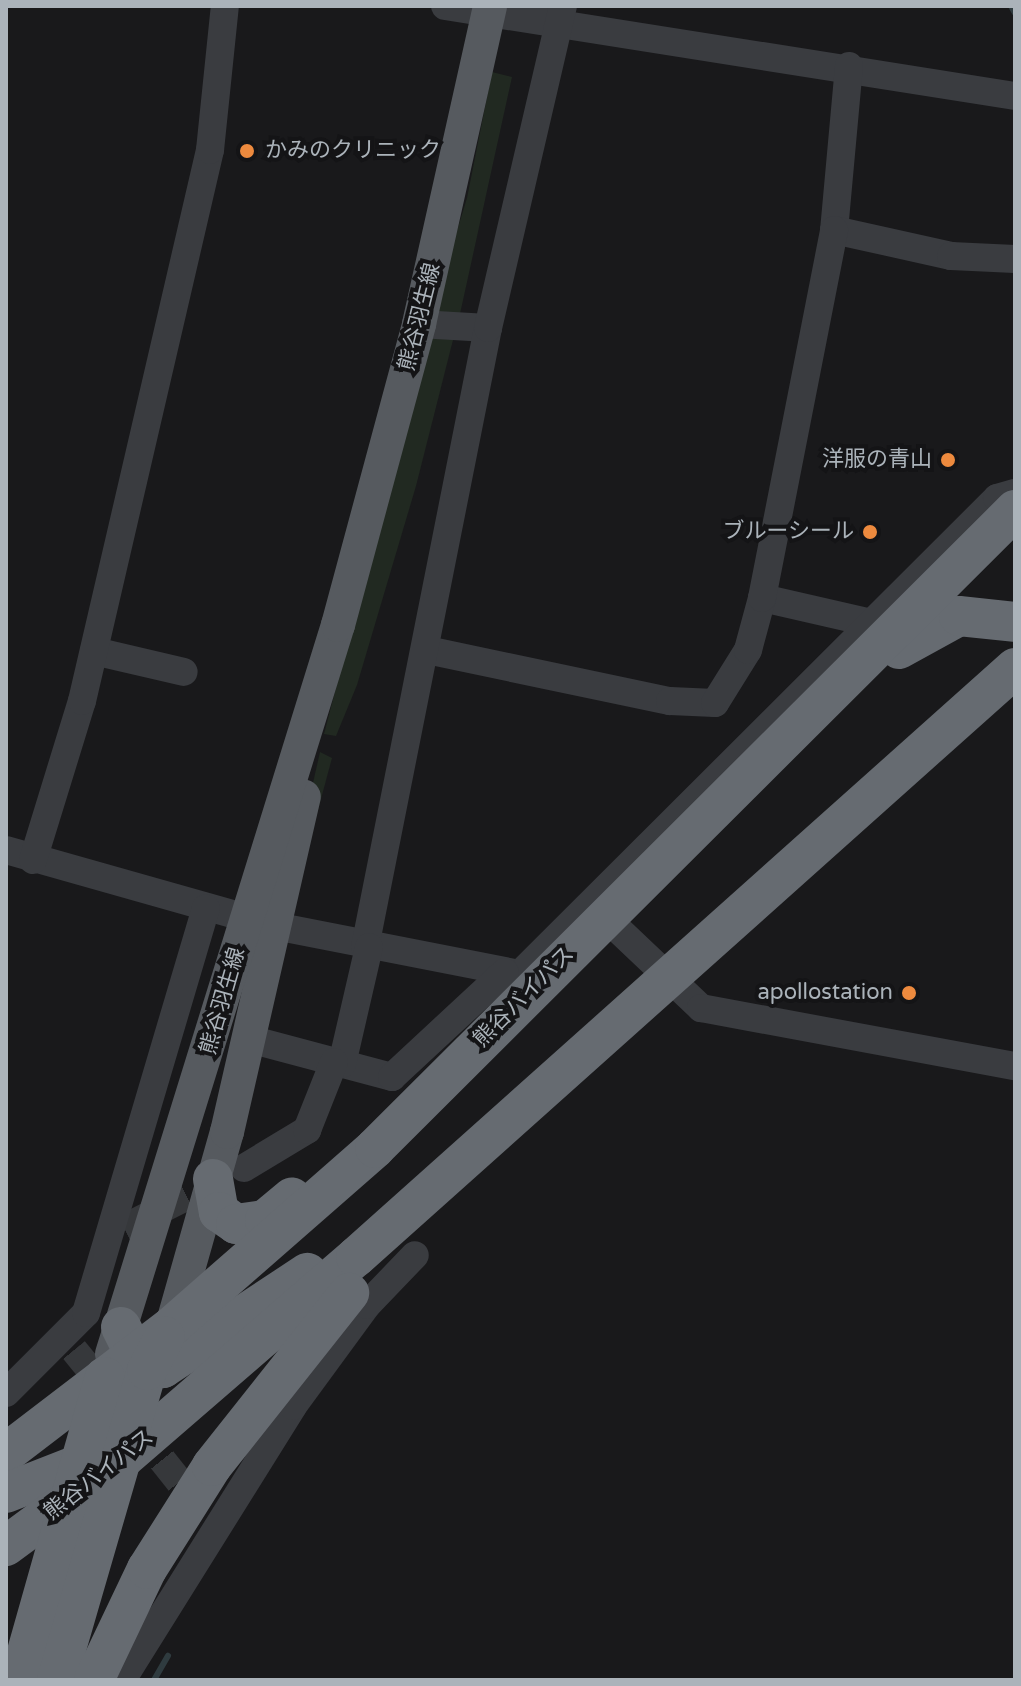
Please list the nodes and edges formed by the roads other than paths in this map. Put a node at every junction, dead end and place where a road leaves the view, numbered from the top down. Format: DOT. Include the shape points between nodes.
graph roads {
  1 [pos="225,6"];
  2 [pos="445,6"];
  3 [pos="489,9"];
  4 [pos="562,13"];
  5 [pos="849,66"];
  6 [pos="1015,96"];
  7 [pos="834,230"];
  8 [pos="1015,259"];
  9 [pos="419,324"];
  10 [pos="488,328"];
  11 [pos="1015,493"];
  12 [pos="1015,510"];
  13 [pos="762,598"];
  14 [pos="1015,622"];
  15 [pos="872,623"];
  16 [pos="427,650"];
  17 [pos="94,651"];
  18 [pos="1015,668"];
  19 [pos="184,672"];
  20 [pos="815,710"];
  21 [pos="6,850"];
  22 [pos="33,860"];
  23 [pos="206,908"];
  24 [pos="604,916"];
  25 [pos="261,922"];
  26 [pos="367,947"];
  27 [pos="505,972"];
  28 [pos="666,977"];
  29 [pos="258,1000"];
  30 [pos="172,1020"];
  31 [pos="249,1039"];
  32 [pos="338,1063"];
  33 [pos="1015,1066"];
  34 [pos="375,1148"];
  35 [pos="229,1174"];
  36 [pos="411,1207"];
  37 [pos="415,1255"];
  38 [pos="356,1257"];
  39 [pos="172,1326"];
  40 [pos="127,1357"];
  41 [pos="6,1393"];
  42 [pos="293,1406"];
  43 [pos="6,1409"];
  44 [pos="6,1453"];
  45 [pos="100,1461"];
  46 [pos="6,1493"];
  47 [pos="69,1499"];
  48 [pos="6,1546"];
  49 [pos="19,1680"];
  50 [pos="57,1680"];
  51 [pos="94,1680"];
  52 [pos="110,1680"];
  53 [pos="122,1680"];
  1 -- 17 [label="street" via="210,150"];
  2 -- 3 [label="street"];
  3 -- 4 [label="street"];
  3 -- 9 [label="main road, 熊谷羽生線"];
  4 -- 5 [label="street"];
  4 -- 10 [label="street"];
  5 -- 6 [label="street"];
  5 -- 7 [label="street"];
  7 -- 8 [label="street" via="951,256"];
  7 -- 13 [label="street"];
  9 -- 10 [label="street"];
  9 -- 25 [label="main road, 熊谷羽生線"];
  10 -- 16 [label="street"];
  11 -- 15 [label="street" via="997,498"];
  12 -- 20 [label="highway, 熊谷バイパス"];
  13 -- 15 [label="street"];
  13 -- 16 [label="street" via="748,650 715,703 670,701"];
  14 -- 20 [label="highway" via="975,614 939,622"];
  15 -- 27 [label="street" via="520,974"];
  16 -- 26 [label="street"];
  17 -- 19 [label="street"];
  17 -- 22 [label="street"];
  18 -- 28 [label="highway, 熊谷バイパス"];
  20 -- 24 [label="highway, 熊谷バイパス"];
  21 -- 22 [label="street"];
  22 -- 23 [label="street"];
  23 -- 25 [label="street"];
  23 -- 30 [label="street"];
  24 -- 28 [label="street"];
  24 -- 34 [label="highway, 熊谷バイパス"];
  25 -- 26 [label="street"];
  25 -- 29 [label="main road, 熊谷羽生線"];
  25 -- 40 [label="main road, 熊谷羽生線"];
  26 -- 27 [label="street"];
  26 -- 32 [label="street"];
  27 -- 32 [label="street" via="392,1077"];
  28 -- 33 [label="street" via="701,1008"];
  28 -- 36 [label="highway, 熊谷バイパス"];
  29 -- 31 [label="main road, 熊谷羽生線"];
  29 -- 40 [label="main road" via="198,1134"];
  30 -- 41 [label="street" via="86,1313"];
  30 -- 43 [label="street" via="168,1075 98,1317 74,1350"];
  31 -- 32 [label="street"];
  31 -- 35 [label="main road, 熊谷羽生線"];
  32 -- 35 [label="street" via="307,1130"];
  34 -- 35 [label="highway" via="324,1169 265,1220 249,1224 219,1212"];
  34 -- 39 [label="highway, 熊谷バイパス"];
  35 -- 39 [label="main road, 熊谷羽生線"];
  36 -- 38 [label="highway, 熊谷バイパス"];
  36 -- 51 [label="highway" via="387,1258 328,1312 212,1466 147,1569"];
  37 -- 42 [label="street" via="367,1305"];
  38 -- 40 [label="highway" via="308,1273 163,1368"];
  38 -- 45 [label="highway, 熊谷バイパス"];
  39 -- 40 [label="highway, 熊谷バイパス"];
  40 -- 44 [label="highway"];
  40 -- 45 [label="highway"];
  42 -- 52 [label="street" via="276,1412"];
  42 -- 53 [label="street"];
  45 -- 46 [label="highway, 熊谷バイパス"];
  45 -- 47 [label="highway"];
  45 -- 50 [label="highway"];
  47 -- 48 [label="highway, 熊谷バイパス"];
  47 -- 49 [label="highway"];
}
